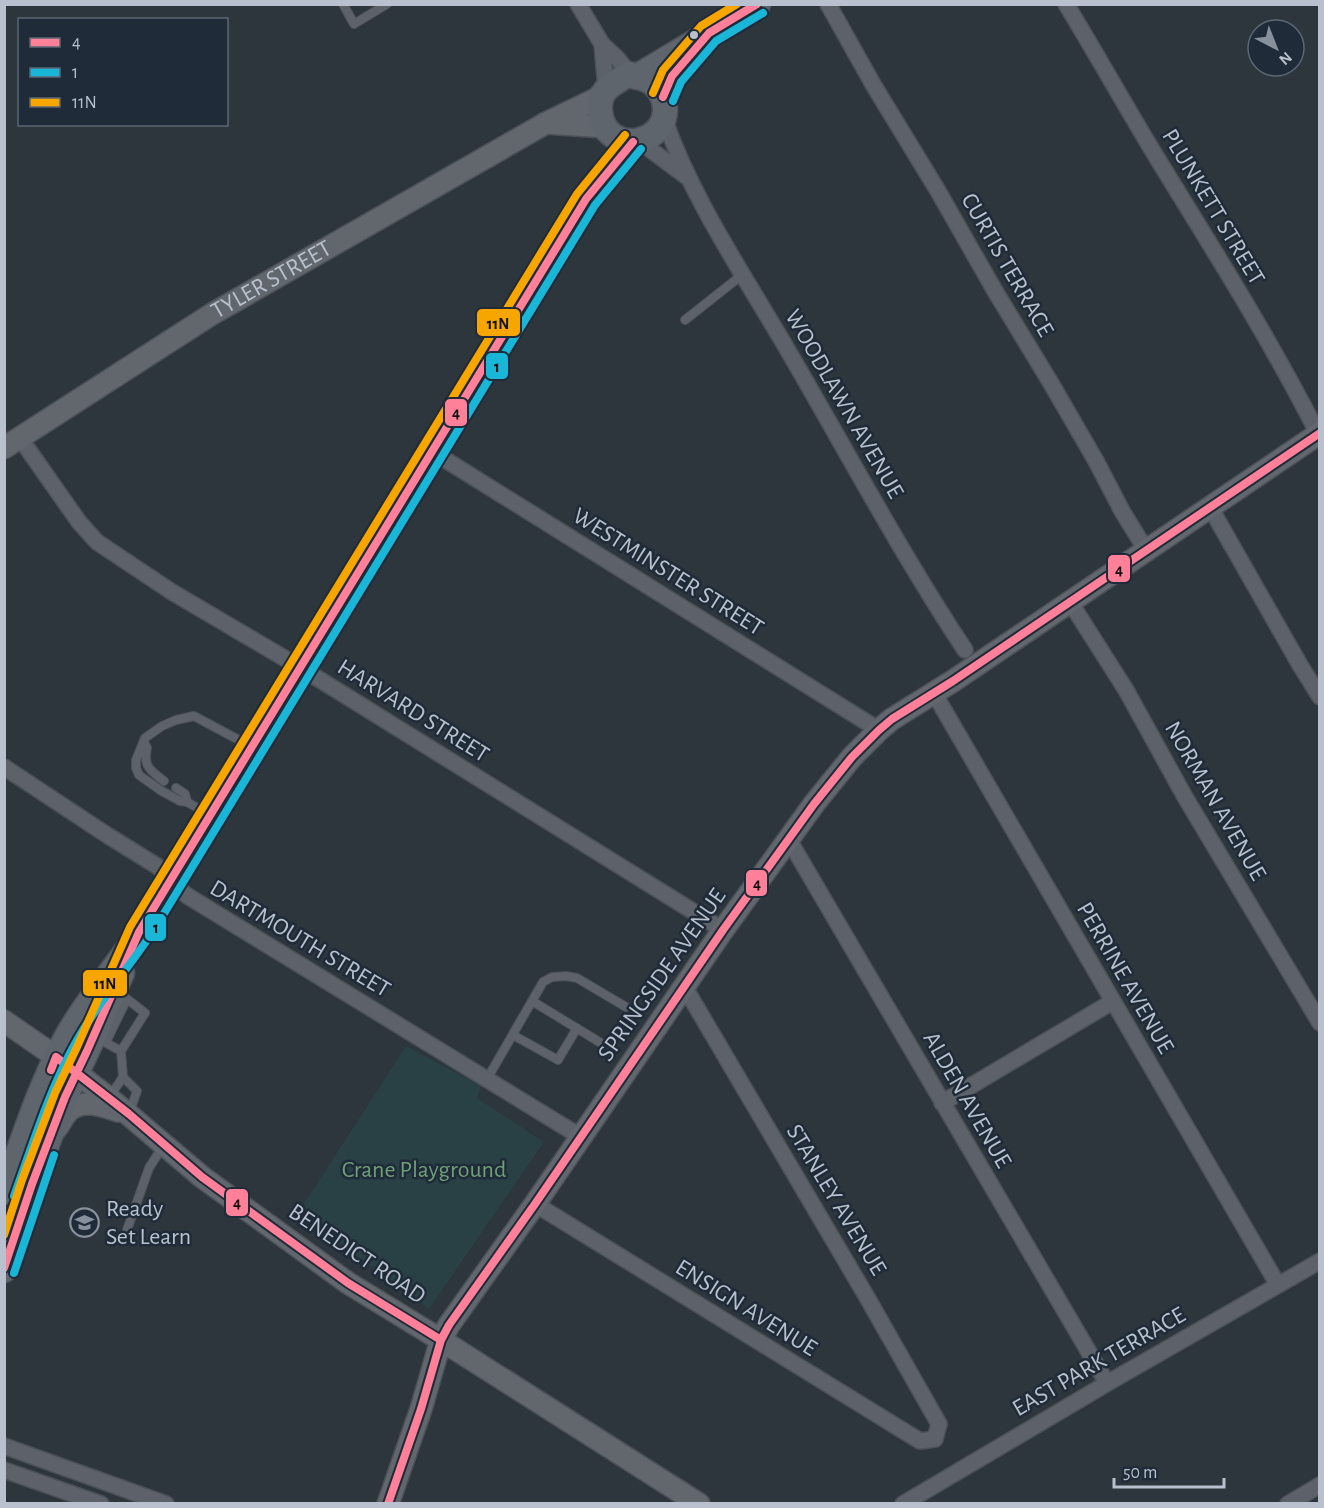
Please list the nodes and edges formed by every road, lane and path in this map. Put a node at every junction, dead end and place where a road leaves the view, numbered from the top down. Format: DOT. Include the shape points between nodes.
graph roads {
  1 [pos="343,4"];
  2 [pos="387,4"];
  3 [pos="578,4"];
  4 [pos="758,4"];
  5 [pos="828,4"];
  6 [pos="1066,4"];
  7 [pos="709,33"];
  8 [pos="602,44"];
  9 [pos="632,76"];
  10 [pos="604,92"];
  11 [pos="663,107"];
  12 [pos="546,123"];
  13 [pos="607,129"];
  14 [pos="636,141"];
  15 [pos="689,179"];
  16 [pos="586,199"];
  17 [pos="742,275"];
  18 [pos="685,320"];
  19 [pos="1319,434"];
  20 [pos="12,443"];
  21 [pos="433,452"];
  22 [pos="1210,507"];
  23 [pos="1146,550"];
  24 [pos="1070,602"];
  25 [pos="965,650"];
  26 [pos="301,668"];
  27 [pos="933,693"];
  28 [pos="1320,697"];
  29 [pos="879,730"];
  30 [pos="144,742"];
  31 [pos="251,747"];
  32 [pos="4,767"];
  33 [pos="164,781"];
  34 [pos="176,788"];
  35 [pos="187,802"];
  36 [pos="210,815"];
  37 [pos="789,840"];
  38 [pos="171,880"];
  39 [pos="723,930"];
  40 [pos="139,932"];
  41 [pos="684,986"];
  42 [pos="121,994"];
  43 [pos="532,1001"];
  44 [pos="1112,1002"];
  45 [pos="626,1007"];
  46 [pos="4,1021"];
  47 [pos="1320,1023"];
  48 [pos="577,1028"];
  49 [pos="513,1035"];
  50 [pos="100,1039"];
  51 [pos="601,1042"];
  52 [pos="121,1050"];
  53 [pos="56,1057"];
  54 [pos="77,1073"];
  55 [pos="123,1077"];
  56 [pos="487,1079"];
  57 [pos="109,1098"];
  58 [pos="942,1103"];
  59 [pos="129,1114"];
  60 [pos="581,1137"];
  61 [pos="47,1142"];
  62 [pos="164,1144"];
  63 [pos="4,1192"];
  64 [pos="535,1204"];
  65 [pos="127,1230"];
  66 [pos="1320,1261"];
  67 [pos="4,1270"];
  68 [pos="1278,1285"];
  69 [pos="441,1340"];
  70 [pos="1107,1383"];
  71 [pos="935,1439"];
  72 [pos="4,1446"];
  73 [pos="4,1470"];
  74 [pos="1320,1485"];
  75 [pos="101,1503"];
  76 [pos="166,1503"];
  77 [pos="388,1503"];
  78 [pos="699,1503"];
  79 [pos="903,1503"];
  80 [pos="1288,1503"];
  1 -- 2 [label="lane" via="354,24"];
  3 -- 8 [label="street"];
  4 -- 7 [label="main road"];
  5 -- 23 [label="street, CURTIS TERRACE"];
  6 -- 19 [label="street, PLUNKETT STREET" via="1261,328"];
  7 -- 9 [label="main road"];
  7 -- 11 [label="main road" via="672,76"];
  8 -- 9 [label="street"];
  8 -- 10 [label="street"];
  9 -- 10 [label="main road" via="614,81"];
  9 -- 11 [label="main road" via="644,78 658,89"];
  10 -- 12 [label="street, TYLER STREET"];
  10 -- 13 [label="main road" via="599,106"];
  11 -- 14 [label="main road" via="660,126"];
  11 -- 15 [label="street, WOODLAWN AVENUE" via="669,134"];
  12 -- 13 [label="street"];
  12 -- 20 [label="street, TYLER STREET" via="212,314"];
  13 -- 14 [label="main road" via="624,141"];
  13 -- 16 [label="main road" via="604,151"];
  14 -- 15 [label="street, WOODLAWN AVENUE"];
  14 -- 16 [label="main road"];
  15 -- 17 [label="street, WOODLAWN AVENUE"];
  16 -- 21 [label="main road"];
  17 -- 18 [label="lane"];
  17 -- 25 [label="street, WOODLAWN AVENUE"];
  19 -- 22 [label="street, SPRINGSIDE AVENUE"];
  20 -- 26 [label="street, HARVARD STREET" via="97,542 172,592"];
  21 -- 26 [label="main road"];
  21 -- 29 [label="street, WESTMINSTER STREET"];
  22 -- 23 [label="street, SPRINGSIDE AVENUE"];
  22 -- 28 [label="street"];
  23 -- 24 [label="street, SPRINGSIDE AVENUE"];
  24 -- 27 [label="street, SPRINGSIDE AVENUE"];
  24 -- 47 [label="street, NORMAN AVENUE" via="1126,690"];
  26 -- 31 [label="main road"];
  26 -- 39 [label="street, HARVARD STREET"];
  27 -- 29 [label="street, SPRINGSIDE AVENUE"];
  27 -- 44 [label="street, PERRINE AVENUE"];
  29 -- 37 [label="street, SPRINGSIDE AVENUE" via="852,757"];
  30 -- 31 [label="lane" via="162,726 194,716"];
  30 -- 33 [label="lane" via="148,768"];
  30 -- 35 [label="lane" via="136,760 139,775"];
  31 -- 36 [label="main road"];
  32 -- 38 [label="street, DARTMOUTH STREET" via="157,866"];
  34 -- 35 [label="lane" via="185,794"];
  35 -- 36 [label="lane"];
  36 -- 38 [label="main road"];
  37 -- 39 [label="street, SPRINGSIDE AVENUE"];
  37 -- 58 [label="street, ALDEN AVENUE"];
  38 -- 40 [label="main road"];
  38 -- 56 [label="street, DARTMOUTH STREET" via="186,895"];
  39 -- 41 [label="street, SPRINGSIDE AVENUE"];
  40 -- 42 [label="main road"];
  40 -- 53 [label="main road" via="84,1008"];
  41 -- 60 [label="street, SPRINGSIDE AVENUE"];
  41 -- 71 [label="street, STANLEY AVENUE" via="939,1424"];
  42 -- 50 [label="main road"];
  42 -- 52 [label="lane" via="145,1013"];
  43 -- 45 [label="lane" via="543,982 566,976 577,978"];
  43 -- 48 [label="lane"];
  43 -- 49 [label="lane"];
  44 -- 58 [label="street"];
  44 -- 68 [label="street, PERRINE AVENUE"];
  46 -- 53 [label="street, BENEDICT ROAD"];
  48 -- 49 [label="lane" via="558,1060"];
  48 -- 51 [label="lane"];
  49 -- 56 [label="lane"];
  50 -- 52 [label="lane"];
  50 -- 54 [label="main road"];
  52 -- 55 [label="lane"];
  53 -- 54 [label="street, BENEDICT ROAD"];
  53 -- 63 [label="main road"];
  54 -- 57 [label="street, BENEDICT ROAD"];
  54 -- 61 [label="main road"];
  55 -- 57 [label="lane"];
  55 -- 59 [label="lane" via="136,1091"];
  56 -- 60 [label="street, DARTMOUTH STREET"];
  57 -- 59 [label="street, BENEDICT ROAD"];
  58 -- 70 [label="street, ALDEN AVENUE"];
  59 -- 61 [label="street" via="96,1103 83,1104 70,1110"];
  59 -- 62 [label="street, BENEDICT ROAD"];
  60 -- 64 [label="street, SPRINGSIDE AVENUE"];
  61 -- 67 [label="main road"];
  62 -- 65 [label="lane" via="149,1168"];
  62 -- 69 [label="street, BENEDICT ROAD" via="202,1177 348,1283"];
  64 -- 69 [label="street, SPRINGSIDE AVENUE"];
  64 -- 71 [label="street, ENSIGN AVENUE" via="920,1441"];
  66 -- 68 [label="street, EAST PARK TERRACE"];
  68 -- 70 [label="street, EAST PARK TERRACE"];
  69 -- 77 [label="street, SPRINGSIDE AVENUE"];
  69 -- 78 [label="street, BENEDICT ROAD"];
  70 -- 79 [label="street, EAST PARK TERRACE"];
  72 -- 76 [label="street"];
  73 -- 75 [label="street"];
  74 -- 80 [label="street"];
}
